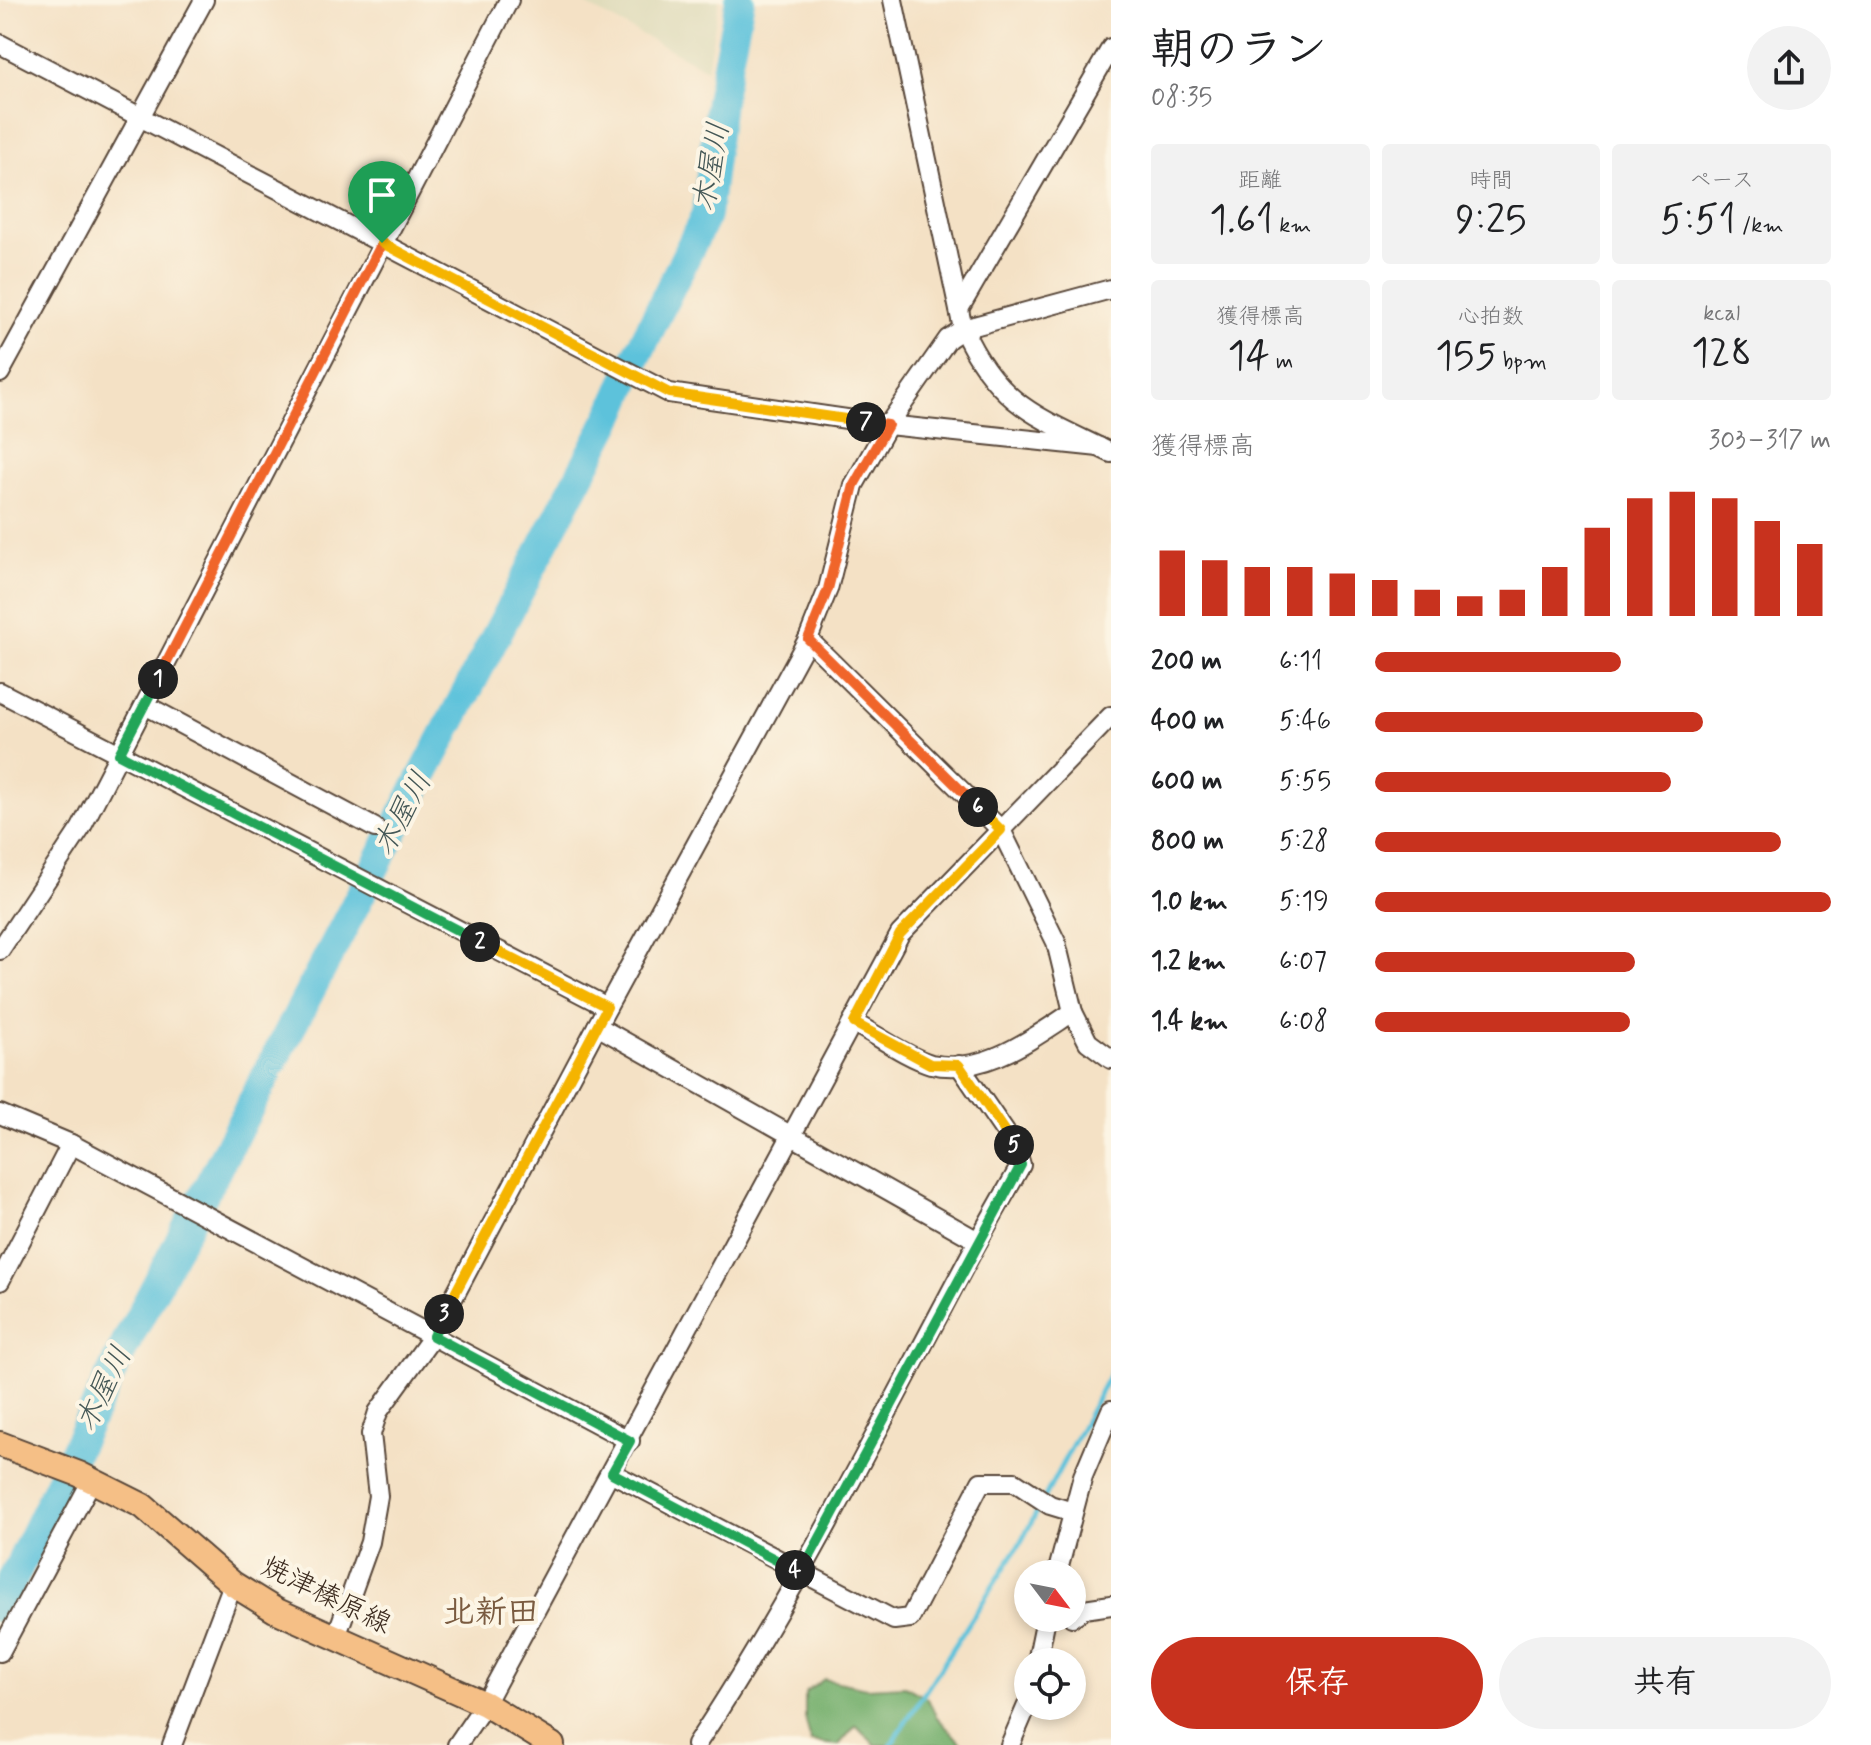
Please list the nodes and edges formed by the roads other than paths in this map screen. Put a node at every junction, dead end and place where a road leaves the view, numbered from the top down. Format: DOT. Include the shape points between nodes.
graph roads {
  1 [pos="204,0"];
  2 [pos="509,0"];
  3 [pos="893,0"];
  4 [pos="0,44"];
  5 [pos="1111,48"];
  6 [pos="142,118"];
  7 [pos="382,243"];
  8 [pos="1111,289"];
  9 [pos="959,309"];
  10 [pos="963,329"];
  11 [pos="0,373"];
  12 [pos="888,425"];
  13 [pos="1105,450"];
  14 [pos="808,639"];
  15 [pos="0,692"];
  16 [pos="145,705"];
  17 [pos="1111,716"];
  18 [pos="119,754"];
  19 [pos="375,828"];
  20 [pos="1001,830"];
  21 [pos="1,946"];
  22 [pos="607,1007"];
  23 [pos="1073,1012"];
  24 [pos="854,1023"];
  25 [pos="597,1026"];
  26 [pos="1111,1059"];
  27 [pos="959,1065"];
  28 [pos="0,1114"];
  29 [pos="791,1136"];
  30 [pos="71,1144"];
  31 [pos="978,1241"];
  32 [pos="0,1281"];
  33 [pos="433,1336"];
  34 [pos="1111,1410"];
  35 [pos="630,1441"];
  36 [pos="0,1444"];
  37 [pos="612,1473"];
  38 [pos="86,1477"];
  39 [pos="1073,1512"];
  40 [pos="1061,1560"];
  41 [pos="801,1573"];
  42 [pos="233,1584"];
  43 [pos="1111,1605"];
  44 [pos="1086,1609"];
  45 [pos="1042,1632"];
  46 [pos="1050,1632"];
  47 [pos="336,1637"];
  48 [pos="1041,1638"];
  49 [pos="1039,1648"];
  50 [pos="0,1652"];
  51 [pos="485,1704"];
  52 [pos="1021,1720"];
  53 [pos="172,1745"];
  54 [pos="457,1745"];
  55 [pos="552,1745"];
  56 [pos="696,1745"];
  57 [pos="1010,1745"];
  1 -- 6 [label="street"];
  2 -- 7 [label="street"];
  3 -- 9 [label="street"];
  4 -- 6 [label="street"];
  5 -- 9 [label="street"];
  6 -- 7 [label="street"];
  6 -- 11 [label="street"];
  7 -- 12 [label="street" via="669,393"];
  7 -- 16 [label="street"];
  8 -- 10 [label="street"];
  9 -- 10 [label="street"];
  10 -- 12 [label="street" via="948,339"];
  10 -- 13 [label="street" via="979,364 997,386 1031,413"];
  12 -- 13 [label="street"];
  12 -- 14 [label="street" via="854,485 828,589"];
  14 -- 20 [label="street"];
  14 -- 22 [label="street"];
  15 -- 18 [label="street"];
  16 -- 18 [label="street"];
  16 -- 19 [label="street"];
  17 -- 20 [label="street"];
  18 -- 21 [label="street" via="81,828"];
  18 -- 22 [label="street"];
  20 -- 23 [label="street" via="1056,942"];
  20 -- 24 [label="street" via="900,934"];
  22 -- 25 [label="street"];
  23 -- 26 [label="street" via="1088,1042"];
  23 -- 27 [label="street" via="1005,1055"];
  24 -- 27 [label="street" via="930,1064"];
  24 -- 29 [label="street"];
  25 -- 29 [label="street"];
  25 -- 33 [label="street"];
  27 -- 31 [label="street" via="1016,1148 1021,1165"];
  28 -- 30 [label="street"];
  29 -- 31 [label="street"];
  29 -- 35 [label="street"];
  30 -- 32 [label="street"];
  30 -- 33 [label="street"];
  31 -- 41 [label="street"];
  33 -- 35 [label="street"];
  33 -- 47 [label="street" via="378,1412 371,1434 378,1496 370,1542"];
  34 -- 39 [label="street"];
  35 -- 37 [label="street"];
  36 -- 38 [label="main road, 焼津榛原線"];
  37 -- 41 [label="street"];
  37 -- 51 [label="street"];
  38 -- 42 [label="main road, 焼津榛原線" via="143,1506"];
  38 -- 50 [label="street"];
  39 -- 40 [label="street"];
  39 -- 41 [label="street" via="1050,1505 1015,1482 981,1482 910,1618 894,1620"];
  41 -- 56 [label="street"];
  42 -- 47 [label="main road, 焼津榛原線"];
  42 -- 53 [label="street"];
  43 -- 44 [label="street"];
  45 -- 48 [label="street"];
  46 -- 48 [label="street"];
  47 -- 51 [label="main road, 焼津榛原線"];
  48 -- 49 [label="street"];
  51 -- 54 [label="street"];
  51 -- 55 [label="main road, 焼津榛原線"];
  52 -- 57 [label="street"];
}
